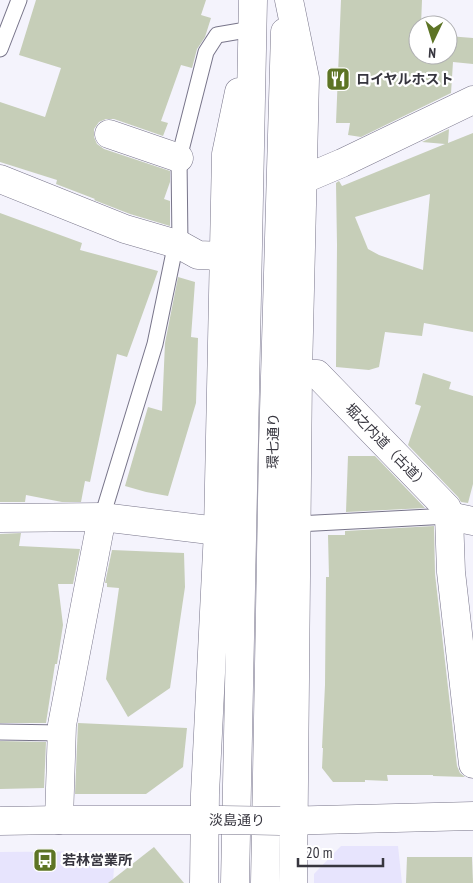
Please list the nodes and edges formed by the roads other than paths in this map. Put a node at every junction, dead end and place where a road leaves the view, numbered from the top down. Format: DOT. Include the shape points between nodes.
graph roads {
  1 [pos="19,0"];
  2 [pos="253,0"];
  3 [pos="287,0"];
  4 [pos="252,29"];
  5 [pos="0,49"];
  6 [pos="473,100"];
  7 [pos="108,134"];
  8 [pos="179,158"];
  9 [pos="0,179"];
  10 [pos="302,180"];
  11 [pos="180,245"];
  12 [pos="224,256"];
  13 [pos="298,374"];
  14 [pos="102,517"];
  15 [pos="0,518"];
  16 [pos="461,518"];
  17 [pos="297,524"];
  18 [pos="218,530"];
  19 [pos="0,732"];
  20 [pos="61,733"];
  21 [pos="473,764"];
  22 [pos="473,816"];
  23 [pos="59,820"];
  24 [pos="213,820"];
  25 [pos="0,821"];
  26 [pos="286,821"];
  27 [pos="204,883"];
  28 [pos="235,883"];
  29 [pos="265,883"];
  30 [pos="293,883"];
  1 -- 5 [label="lane"];
  2 -- 4 [label="main road, 環七通り"];
  3 -- 10 [label="main road" via="305,78"];
  3 -- 29 [label="main road, 環七通り" via="272,455"];
  4 -- 8 [label="lane" via="217,36 206,52"];
  4 -- 12 [label="main road" via="226,154"];
  4 -- 28 [label="main road, 環七通り"];
  6 -- 10 [label="main road"];
  7 -- 8 [label="main road"];
  8 -- 11 [label="lane"];
  9 -- 11 [label="main road" via="125,229"];
  10 -- 13 [label="main road"];
  11 -- 12 [label="main road" via="198,255"];
  11 -- 14 [label="lane" via="173,257 155,344"];
  12 -- 18 [label="main road"];
  13 -- 16 [label="main road, 堀之内道（古道）" via="317,374 447,508"];
  13 -- 17 [label="main road"];
  14 -- 15 [label="main road"];
  14 -- 18 [label="main road"];
  14 -- 20 [label="main road"];
  16 -- 17 [label="lane"];
  16 -- 21 [label="main road" via="451,572"];
  17 -- 26 [label="main road"];
  18 -- 24 [label="main road"];
  19 -- 20 [label="lane"];
  20 -- 23 [label="main road"];
  22 -- 26 [label="main road, 淡島通り"];
  23 -- 24 [label="main road, 淡島通り"];
  23 -- 25 [label="main road, 淡島通り"];
  24 -- 26 [label="main road, 淡島通り, bridge"];
  24 -- 27 [label="main road"];
  26 -- 30 [label="main road"];
}
